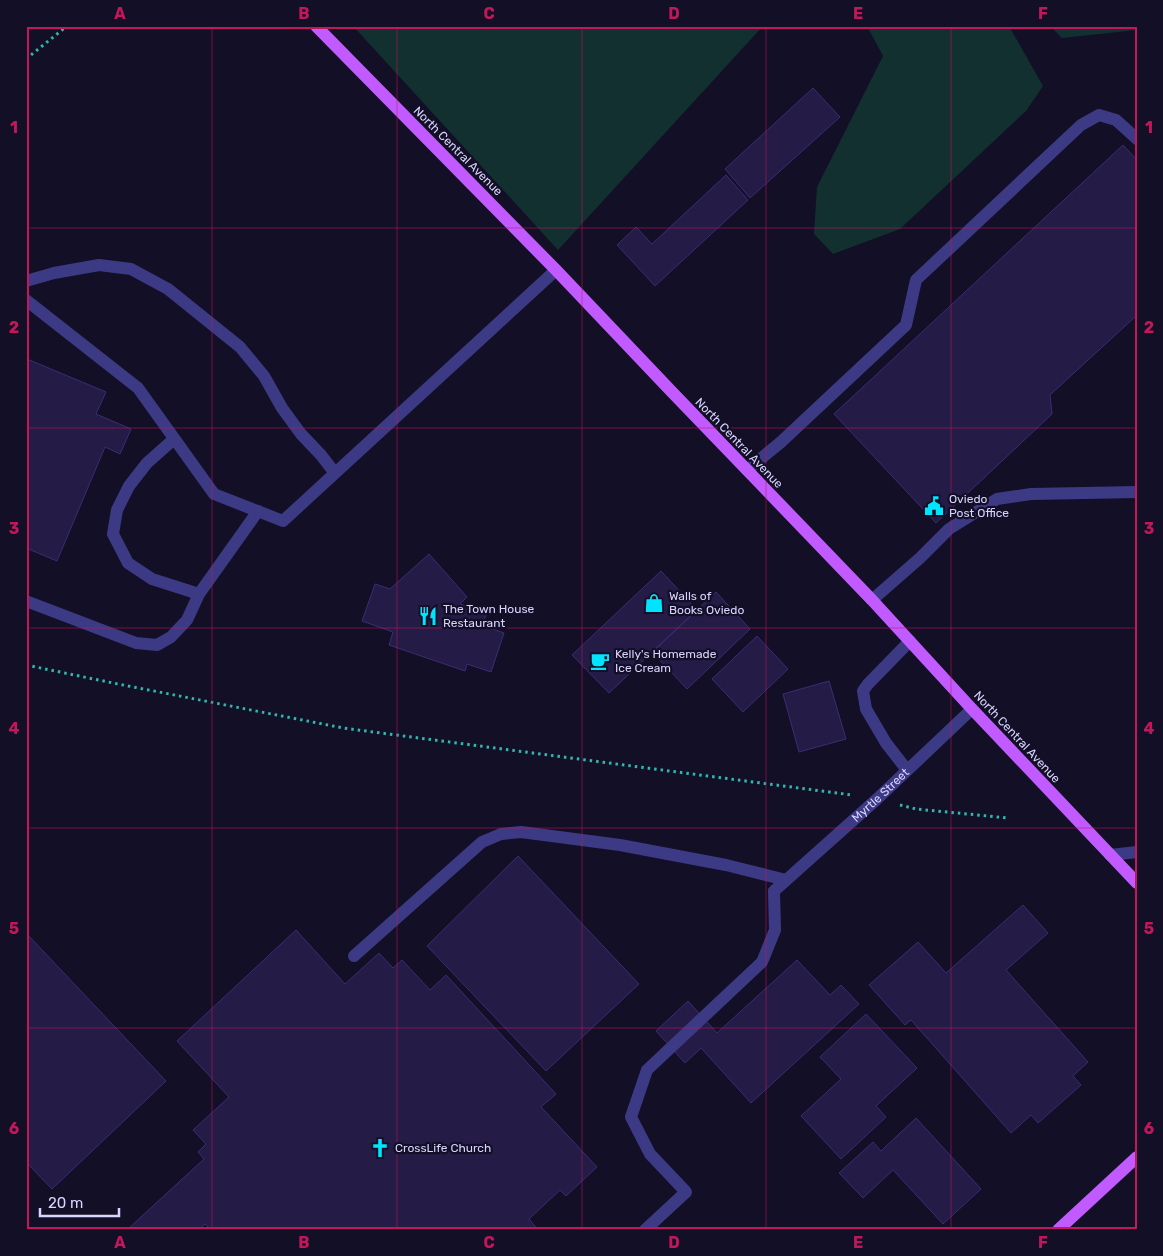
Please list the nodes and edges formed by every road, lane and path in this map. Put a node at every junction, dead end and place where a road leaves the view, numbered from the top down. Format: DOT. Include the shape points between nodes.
graph roads {
  1 [pos="67,26"];
  2 [pos="316,26"];
  3 [pos="26,58"];
  4 [pos="1137,139"];
  5 [pos="556,270"];
  6 [pos="26,281"];
  7 [pos="26,300"];
  8 [pos="174,439"];
  9 [pos="746,470"];
  10 [pos="334,472"];
  11 [pos="1137,492"];
  12 [pos="258,510"];
  13 [pos="199,594"];
  14 [pos="872,600"];
  15 [pos="26,601"];
  16 [pos="910,641"];
  17 [pos="26,664"];
  18 [pos="972,709"];
  19 [pos="907,770"];
  20 [pos="859,796"];
  21 [pos="895,804"];
  22 [pos="1008,818"];
  23 [pos="1137,852"];
  24 [pos="1110,855"];
  25 [pos="786,880"];
  26 [pos="1137,883"];
  27 [pos="354,956"];
  28 [pos="1137,1157"];
  29 [pos="645,1230"];
  30 [pos="1058,1230"];
  1 -- 3 [label="path"];
  2 -- 5 [label="main road, North Central Avenue"];
  4 -- 9 [label="street" via="1116,120 1099,116 1081,125 916,280 906,325 781,442"];
  5 -- 9 [label="main road, North Central Avenue"];
  5 -- 10 [label="street"];
  6 -- 10 [label="street" via="99,265 131,269 168,289 240,347 264,376 301,434"];
  7 -- 8 [label="street" via="138,388"];
  8 -- 12 [label="street" via="214,494"];
  8 -- 13 [label="street" via="147,463 129,486 118,510 114,534 128,563 152,579"];
  9 -- 14 [label="main road, North Central Avenue"];
  10 -- 12 [label="street" via="283,520"];
  11 -- 14 [label="street" via="1032,494 997,499 949,529"];
  12 -- 13 [label="street"];
  13 -- 15 [label="street" via="187,620 171,637 157,645 136,643"];
  14 -- 16 [label="main road, North Central Avenue"];
  16 -- 18 [label="main road, North Central Avenue"];
  16 -- 19 [label="street" via="863,691 866,709"];
  17 -- 20 [label="path" via="343,728"];
  18 -- 19 [label="street, Myrtle Street"];
  18 -- 24 [label="main road, North Central Avenue"];
  19 -- 25 [label="street, Myrtle Street"];
  21 -- 22 [label="path"];
  23 -- 24 [label="street"];
  24 -- 26 [label="main road, North Central Avenue"];
  25 -- 27 [label="street" via="620,845 522,832 501,834 482,842"];
  25 -- 29 [label="street, Myrtle Street" via="774,891 775,930 762,962 647,1070 631,1117 650,1154 686,1192"];
  28 -- 30 [label="main road"];
}
